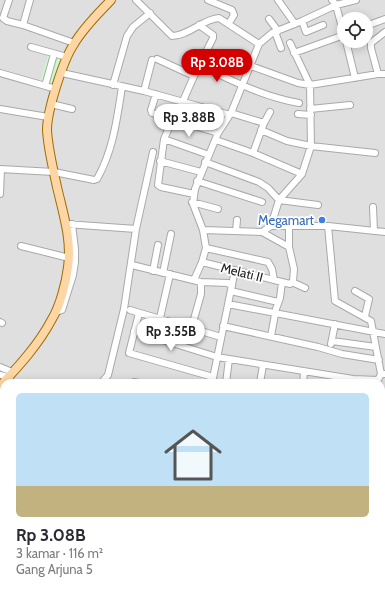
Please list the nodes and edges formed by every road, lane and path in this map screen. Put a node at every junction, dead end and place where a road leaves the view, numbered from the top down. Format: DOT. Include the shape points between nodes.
graph roads {
  1 [pos="9,0"];
  2 [pos="30,0"];
  3 [pos="111,0"];
  4 [pos="136,0"];
  5 [pos="208,0"];
  6 [pos="278,0"];
  7 [pos="356,0"];
  8 [pos="221,3"];
  9 [pos="334,3"];
  10 [pos="150,13"];
  11 [pos="337,13"];
  12 [pos="269,19"];
  13 [pos="385,19"];
  14 [pos="302,21"];
  15 [pos="229,23"];
  16 [pos="373,23"];
  17 [pos="295,24"];
  18 [pos="23,25"];
  19 [pos="199,25"];
  20 [pos="323,25"];
  21 [pos="276,31"];
  22 [pos="385,32"];
  23 [pos="337,38"];
  24 [pos="290,43"];
  25 [pos="74,44"];
  26 [pos="259,44"];
  27 [pos="31,48"];
  28 [pos="281,48"];
  29 [pos="348,48"];
  30 [pos="294,53"];
  31 [pos="54,54"];
  32 [pos="67,57"];
  33 [pos="236,58"];
  34 [pos="199,65"];
  35 [pos="251,66"];
  36 [pos="0,73"];
  37 [pos="62,73"];
  38 [pos="382,74"];
  39 [pos="194,76"];
  40 [pos="356,78"];
  41 [pos="113,85"];
  42 [pos="310,85"];
  43 [pos="45,86"];
  44 [pos="243,86"];
  45 [pos="122,87"];
  46 [pos="56,89"];
  47 [pos="144,91"];
  48 [pos="156,94"];
  49 [pos="183,102"];
  50 [pos="299,103"];
  51 [pos="51,104"];
  52 [pos="350,105"];
  53 [pos="0,109"];
  54 [pos="72,109"];
  55 [pos="270,112"];
  56 [pos="310,112"];
  57 [pos="231,114"];
  58 [pos="298,114"];
  59 [pos="48,117"];
  60 [pos="264,123"];
  61 [pos="168,130"];
  62 [pos="261,130"];
  63 [pos="217,136"];
  64 [pos="164,139"];
  65 [pos="312,146"];
  66 [pos="153,152"];
  67 [pos="253,153"];
  68 [pos="374,153"];
  69 [pos="209,155"];
  70 [pos="160,161"];
  71 [pos="205,162"];
  72 [pos="1,169"];
  73 [pos="54,172"];
  74 [pos="201,172"];
  75 [pos="302,174"];
  76 [pos="197,181"];
  77 [pos="0,194"];
  78 [pos="194,194"];
  79 [pos="279,200"];
  80 [pos="192,202"];
  81 [pos="262,202"];
  82 [pos="318,205"];
  83 [pos="373,207"];
  84 [pos="218,209"];
  85 [pos="237,220"];
  86 [pos="69,224"];
  87 [pos="271,226"];
  88 [pos="289,226"];
  89 [pos="328,226"];
  90 [pos="136,229"];
  91 [pos="203,230"];
  92 [pos="374,231"];
  93 [pos="236,232"];
  94 [pos="262,232"];
  95 [pos="385,232"];
  96 [pos="171,234"];
  97 [pos="158,245"];
  98 [pos="21,246"];
  99 [pos="289,247"];
  100 [pos="206,248"];
  101 [pos="69,258"];
  102 [pos="202,262"];
  103 [pos="132,265"];
  104 [pos="235,270"];
  105 [pos="153,271"];
  106 [pos="164,273"];
  107 [pos="170,274"];
  108 [pos="194,280"];
  109 [pos="274,280"];
  110 [pos="282,282"];
  111 [pos="292,282"];
  112 [pos="202,283"];
  113 [pos="232,288"];
  114 [pos="305,288"];
  115 [pos="355,291"];
  116 [pos="278,302"];
  117 [pos="228,304"];
  118 [pos="130,310"];
  119 [pos="56,312"];
  120 [pos="139,312"];
  121 [pos="275,313"];
  122 [pos="365,316"];
  123 [pos="160,318"];
  124 [pos="194,319"];
  125 [pos="335,324"];
  126 [pos="223,326"];
  127 [pos="134,331"];
  128 [pos="374,332"];
  129 [pos="385,334"];
  130 [pos="271,336"];
  131 [pos="221,337"];
  132 [pos="332,340"];
  133 [pos="376,347"];
  134 [pos="330,350"];
  135 [pos="217,358"];
  136 [pos="229,360"];
  137 [pos="379,360"];
  138 [pos="263,365"];
  139 [pos="0,367"];
  140 [pos="304,372"];
  141 [pos="383,374"];
  142 [pos="8,378"];
  143 [pos="106,379"];
  144 [pos="209,379"];
  145 [pos="212,379"];
  146 [pos="227,379"];
  147 [pos="261,379"];
  148 [pos="303,379"];
  149 [pos="342,379"];
  1 -- 18 [label="street" via="3,18"];
  2 -- 18 [label="street"];
  3 -- 25 [label="main road" via="92,19"];
  4 -- 10 [label="street"];
  5 -- 8 [label="street"];
  6 -- 17 [label="street"];
  7 -- 9 [label="street"];
  8 -- 15 [label="street" via="232,10 234,15"];
  9 -- 11 [label="street"];
  9 -- 14 [label="street"];
  10 -- 19 [label="street" via="172,36"];
  10 -- 41 [label="street" via="132,28 127,36"];
  12 -- 21 [label="street"];
  13 -- 16 [label="street"];
  14 -- 17 [label="street"];
  14 -- 20 [label="street" via="306,32"];
  15 -- 19 [label="street" via="217,18"];
  15 -- 26 [label="street"];
  17 -- 21 [label="street"];
  18 -- 25 [label="street"];
  19 -- 34 [label="street" via="213,35 213,38"];
  21 -- 26 [label="street"];
  21 -- 28 [label="street"];
  22 -- 38 [label="street" via="371,43"];
  23 -- 30 [label="street"];
  24 -- 30 [label="street"];
  25 -- 32 [label="main road"];
  26 -- 35 [label="street"];
  27 -- 31 [label="street"];
  29 -- 40 [label="street"];
  30 -- 42 [label="street"];
  31 -- 32 [label="street"];
  31 -- 43 [label="street"];
  32 -- 37 [label="main road"];
  33 -- 35 [label="street"];
  34 -- 39 [label="street"];
  34 -- 44 [label="street"];
  35 -- 42 [label="street"];
  35 -- 44 [label="street"];
  36 -- 43 [label="street"];
  37 -- 41 [label="street"];
  37 -- 46 [label="main road"];
  38 -- 40 [label="street"];
  39 -- 47 [label="street" via="154,59"];
  39 -- 49 [label="street"];
  40 -- 42 [label="street"];
  41 -- 45 [label="street"];
  42 -- 56 [label="street"];
  43 -- 46 [label="street"];
  44 -- 50 [label="street"];
  44 -- 57 [label="street"];
  45 -- 47 [label="street"];
  45 -- 73 [label="street" via="114,134 98,179"];
  46 -- 51 [label="main road"];
  47 -- 48 [label="street"];
  48 -- 49 [label="street"];
  48 -- 63 [label="street" via="152,113"];
  49 -- 57 [label="street"];
  51 -- 54 [label="street"];
  51 -- 59 [label="main road"];
  52 -- 56 [label="street"];
  53 -- 59 [label="street"];
  55 -- 60 [label="street"];
  56 -- 58 [label="street"];
  56 -- 65 [label="street"];
  57 -- 60 [label="street"];
  57 -- 63 [label="street"];
  59 -- 73 [label="main road" via="47,133"];
  60 -- 62 [label="street"];
  61 -- 64 [label="street"];
  62 -- 65 [label="street" via="287,141"];
  62 -- 67 [label="street"];
  63 -- 67 [label="street"];
  63 -- 69 [label="street"];
  64 -- 69 [label="street"];
  64 -- 70 [label="street"];
  65 -- 68 [label="street"];
  65 -- 75 [label="street"];
  66 -- 90 [label="street"];
  67 -- 75 [label="street"];
  69 -- 71 [label="street"];
  70 -- 74 [label="street"];
  70 -- 78 [label="street" via="158,185"];
  71 -- 74 [label="street"];
  71 -- 79 [label="street" via="258,182"];
  72 -- 73 [label="street"];
  72 -- 77 [label="street"];
  73 -- 86 [label="main road"];
  74 -- 76 [label="street"];
  75 -- 79 [label="street"];
  76 -- 78 [label="street"];
  76 -- 81 [label="street"];
  78 -- 80 [label="street"];
  79 -- 82 [label="street"];
  79 -- 87 [label="street"];
  80 -- 84 [label="street"];
  80 -- 91 [label="street"];
  83 -- 92 [label="street"];
  85 -- 93 [label="street"];
  86 -- 90 [label="street"];
  86 -- 101 [label="main road"];
  86 -- 119 [label="street" via="75,255 73,275 63,308"];
  87 -- 88 [label="street"];
  87 -- 94 [label="street"];
  88 -- 89 [label="street"];
  88 -- 99 [label="street"];
  89 -- 92 [label="street"];
  89 -- 122 [label="street" via="335,301"];
  90 -- 103 [label="street"];
  91 -- 93 [label="street"];
  91 -- 100 [label="street"];
  92 -- 95 [label="street"];
  93 -- 94 [label="street"];
  94 -- 99 [label="street"];
  96 -- 106 [label="street"];
  97 -- 105 [label="street"];
  98 -- 101 [label="street"];
  99 -- 111 [label="street" via="294,269"];
  100 -- 102 [label="street"];
  100 -- 109 [label="street" via="268,262"];
  101 -- 119 [label="main road"];
  102 -- 104 [label="street, Melati II"];
  102 -- 108 [label="street"];
  103 -- 105 [label="street"];
  103 -- 143 [label="street" via="124,309"];
  104 -- 109 [label="street, Melati II"];
  104 -- 113 [label="street"];
  105 -- 106 [label="street"];
  106 -- 107 [label="street"];
  107 -- 108 [label="street"];
  107 -- 123 [label="street"];
  108 -- 112 [label="street"];
  109 -- 110 [label="street, Melati II"];
  110 -- 111 [label="street, Melati II"];
  110 -- 116 [label="street"];
  111 -- 114 [label="street"];
  112 -- 113 [label="street" via="228,284"];
  112 -- 124 [label="street"];
  113 -- 116 [label="street"];
  113 -- 117 [label="street"];
  115 -- 122 [label="street" via="369,298"];
  116 -- 121 [label="street"];
  117 -- 121 [label="street"];
  117 -- 126 [label="street"];
  118 -- 120 [label="street"];
  119 -- 142 [label="main road" via="42,336"];
  120 -- 123 [label="street"];
  120 -- 127 [label="street"];
  121 -- 125 [label="street"];
  121 -- 130 [label="street"];
  122 -- 128 [label="street" via="372,322"];
  123 -- 131 [label="street"];
  125 -- 128 [label="street"];
  125 -- 132 [label="street"];
  126 -- 130 [label="street"];
  126 -- 131 [label="street"];
  127 -- 135 [label="street"];
  127 -- 144 [label="street" via="129,352"];
  128 -- 129 [label="street"];
  128 -- 133 [label="street"];
  130 -- 134 [label="street"];
  131 -- 135 [label="street"];
  132 -- 133 [label="street"];
  132 -- 134 [label="street"];
  133 -- 137 [label="street"];
  134 -- 137 [label="street"];
  135 -- 136 [label="street"];
  135 -- 145 [label="street"];
  136 -- 138 [label="street"];
  136 -- 146 [label="street"];
  137 -- 141 [label="street"];
  138 -- 140 [label="street"];
  138 -- 147 [label="street"];
  139 -- 142 [label="street"];
  140 -- 148 [label="street"];
  140 -- 149 [label="street"];
}
